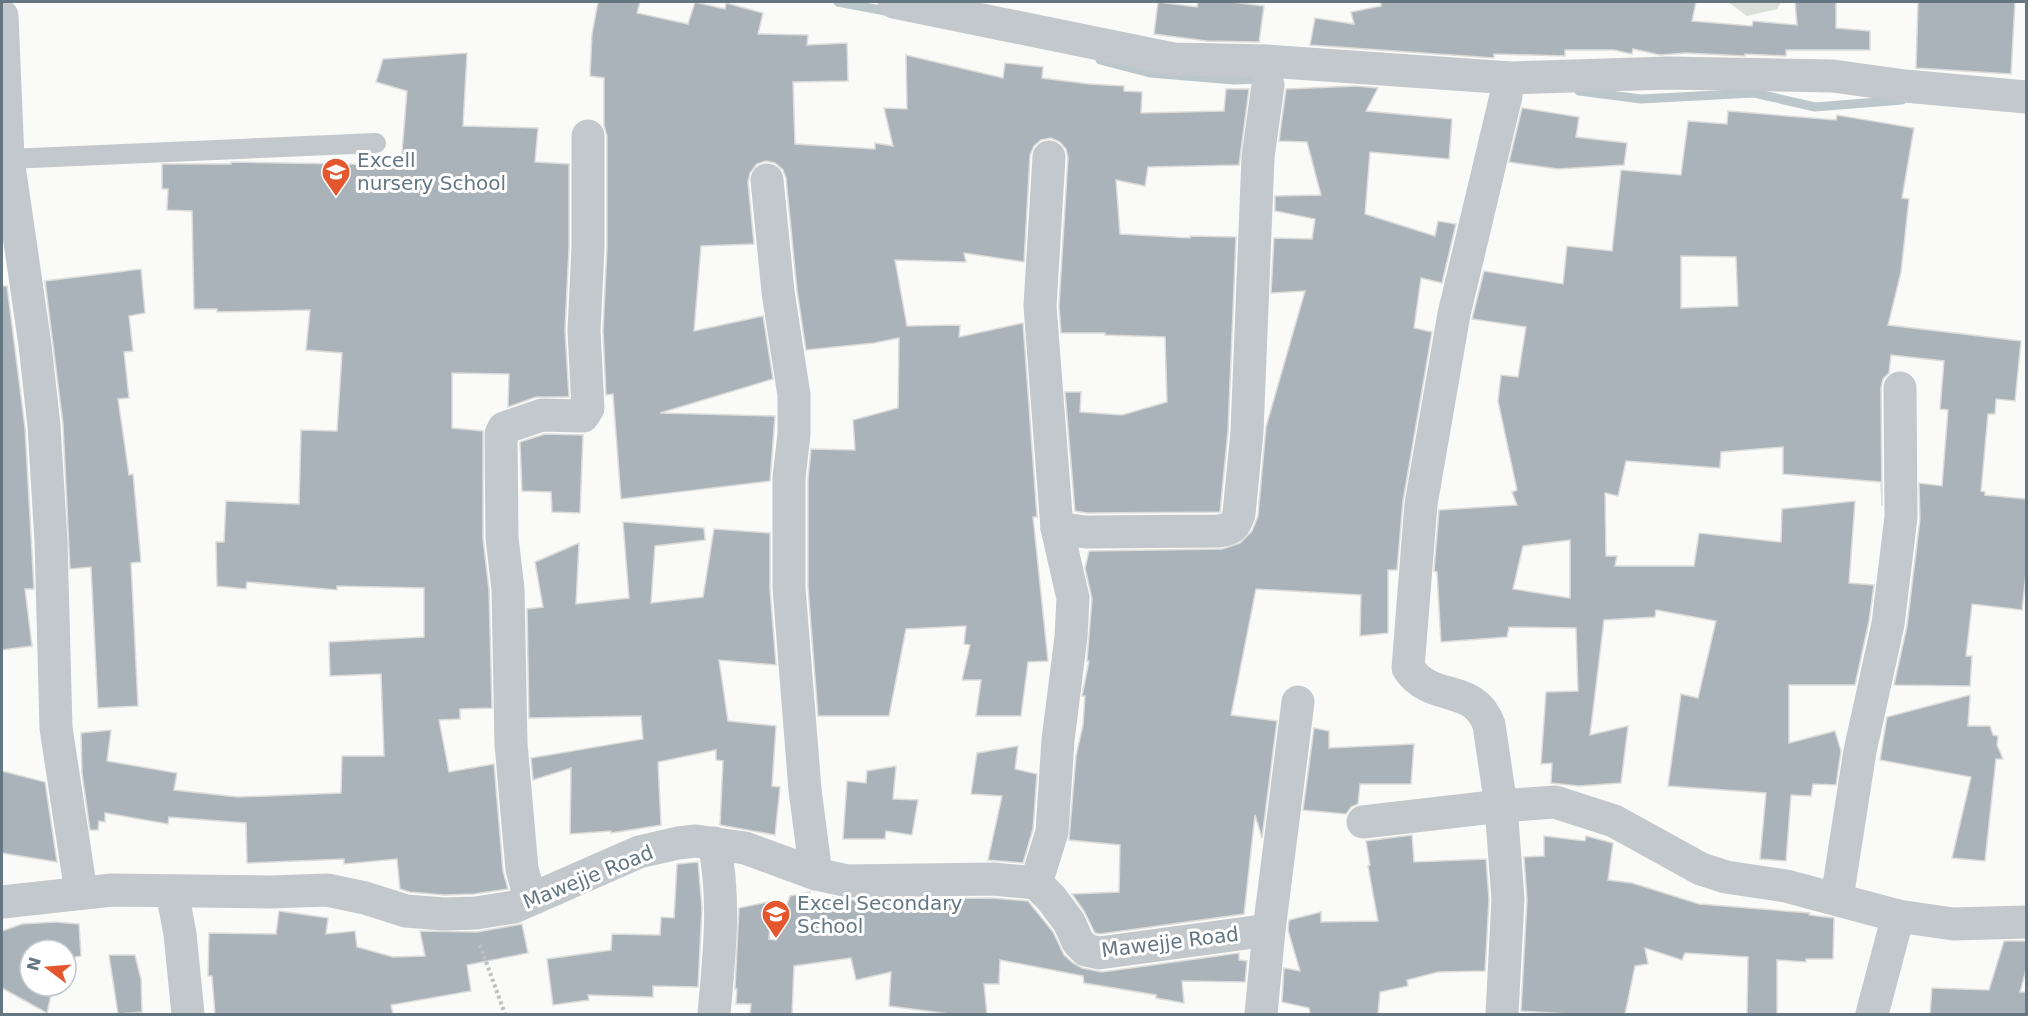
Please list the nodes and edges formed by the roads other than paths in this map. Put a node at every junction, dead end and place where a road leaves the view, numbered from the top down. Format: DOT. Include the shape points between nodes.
graph roads {
  1 [pos="894,2"];
  2 [pos="2,16"];
  3 [pos="1268,84"];
  4 [pos="1506,96"];
  5 [pos="2026,97"];
  6 [pos="588,135"];
  7 [pos="376,143"];
  8 [pos="1049,157"];
  9 [pos="8,159"];
  10 [pos="766,180"];
  11 [pos="1900,388"];
  12 [pos="1057,528"];
  13 [pos="1298,702"];
  14 [pos="1501,806"];
  15 [pos="1363,822"];
  16 [pos="714,843"];
  17 [pos="816,874"];
  18 [pos="1036,883"];
  19 [pos="81,892"];
  20 [pos="172,892"];
  21 [pos="1837,898"];
  22 [pos="530,899"];
  23 [pos="2,902"];
  24 [pos="1899,916"];
  25 [pos="2026,922"];
  26 [pos="1269,930"];
  27 [pos="188,1014"];
  28 [pos="714,1014"];
  29 [pos="1261,1014"];
  30 [pos="1502,1014"];
  31 [pos="1872,1014"];
  1 -- 5 [label="street" via="1173,59 1267,61 1511,78 1670,74 1833,76"];
  2 -- 9 [label="street"];
  3 -- 12 [label="street" via="1258,157 1247,432 1236,525 1219,531 1086,532"];
  4 -- 14 [label="street" via="1454,314 1421,504 1408,668 1423,684 1468,699 1485,713"];
  6 -- 22 [label="street" via="584,331 588,408 583,416 542,415 504,428 501,434 511,744 522,869"];
  7 -- 9 [label="lane"];
  8 -- 12 [label="street" via="1040,306"];
  9 -- 19 [label="street" via="44,426 56,728"];
  10 -- 17 [label="street" via="794,395 789,588 805,790"];
  11 -- 21 [label="street" via="1901,517 1888,624 1860,751"];
  12 -- 18 [label="street" via="1073,598 1052,832"];
  13 -- 26 [label="street"];
  14 -- 15 [label="street"];
  14 -- 21 [label="street" via="1555,802 1579,808 1614,821 1701,869 1726,878"];
  14 -- 30 [label="street" via="1508,899"];
  16 -- 17 [label="street, Mawejje Road" via="745,848"];
  16 -- 22 [label="street, Mawejje Road" via="678,843 639,852"];
  16 -- 28 [label="street" via="720,872 722,929"];
  17 -- 18 [label="street, Mawejje Road" via="848,881 993,879"];
  18 -- 26 [label="street, Mawejje Road" via="1069,922 1078,942 1086,950 1099,953"];
  19 -- 20 [label="street, Mawejje Road"];
  19 -- 23 [label="street, Mawejje Road"];
  20 -- 22 [label="street, Mawejje Road" via="327,890 406,911 469,914 514,907"];
  20 -- 27 [label="street"];
  21 -- 24 [label="street"];
  24 -- 25 [label="street" via="1953,924"];
  24 -- 31 [label="street"];
  26 -- 29 [label="street"];
}
